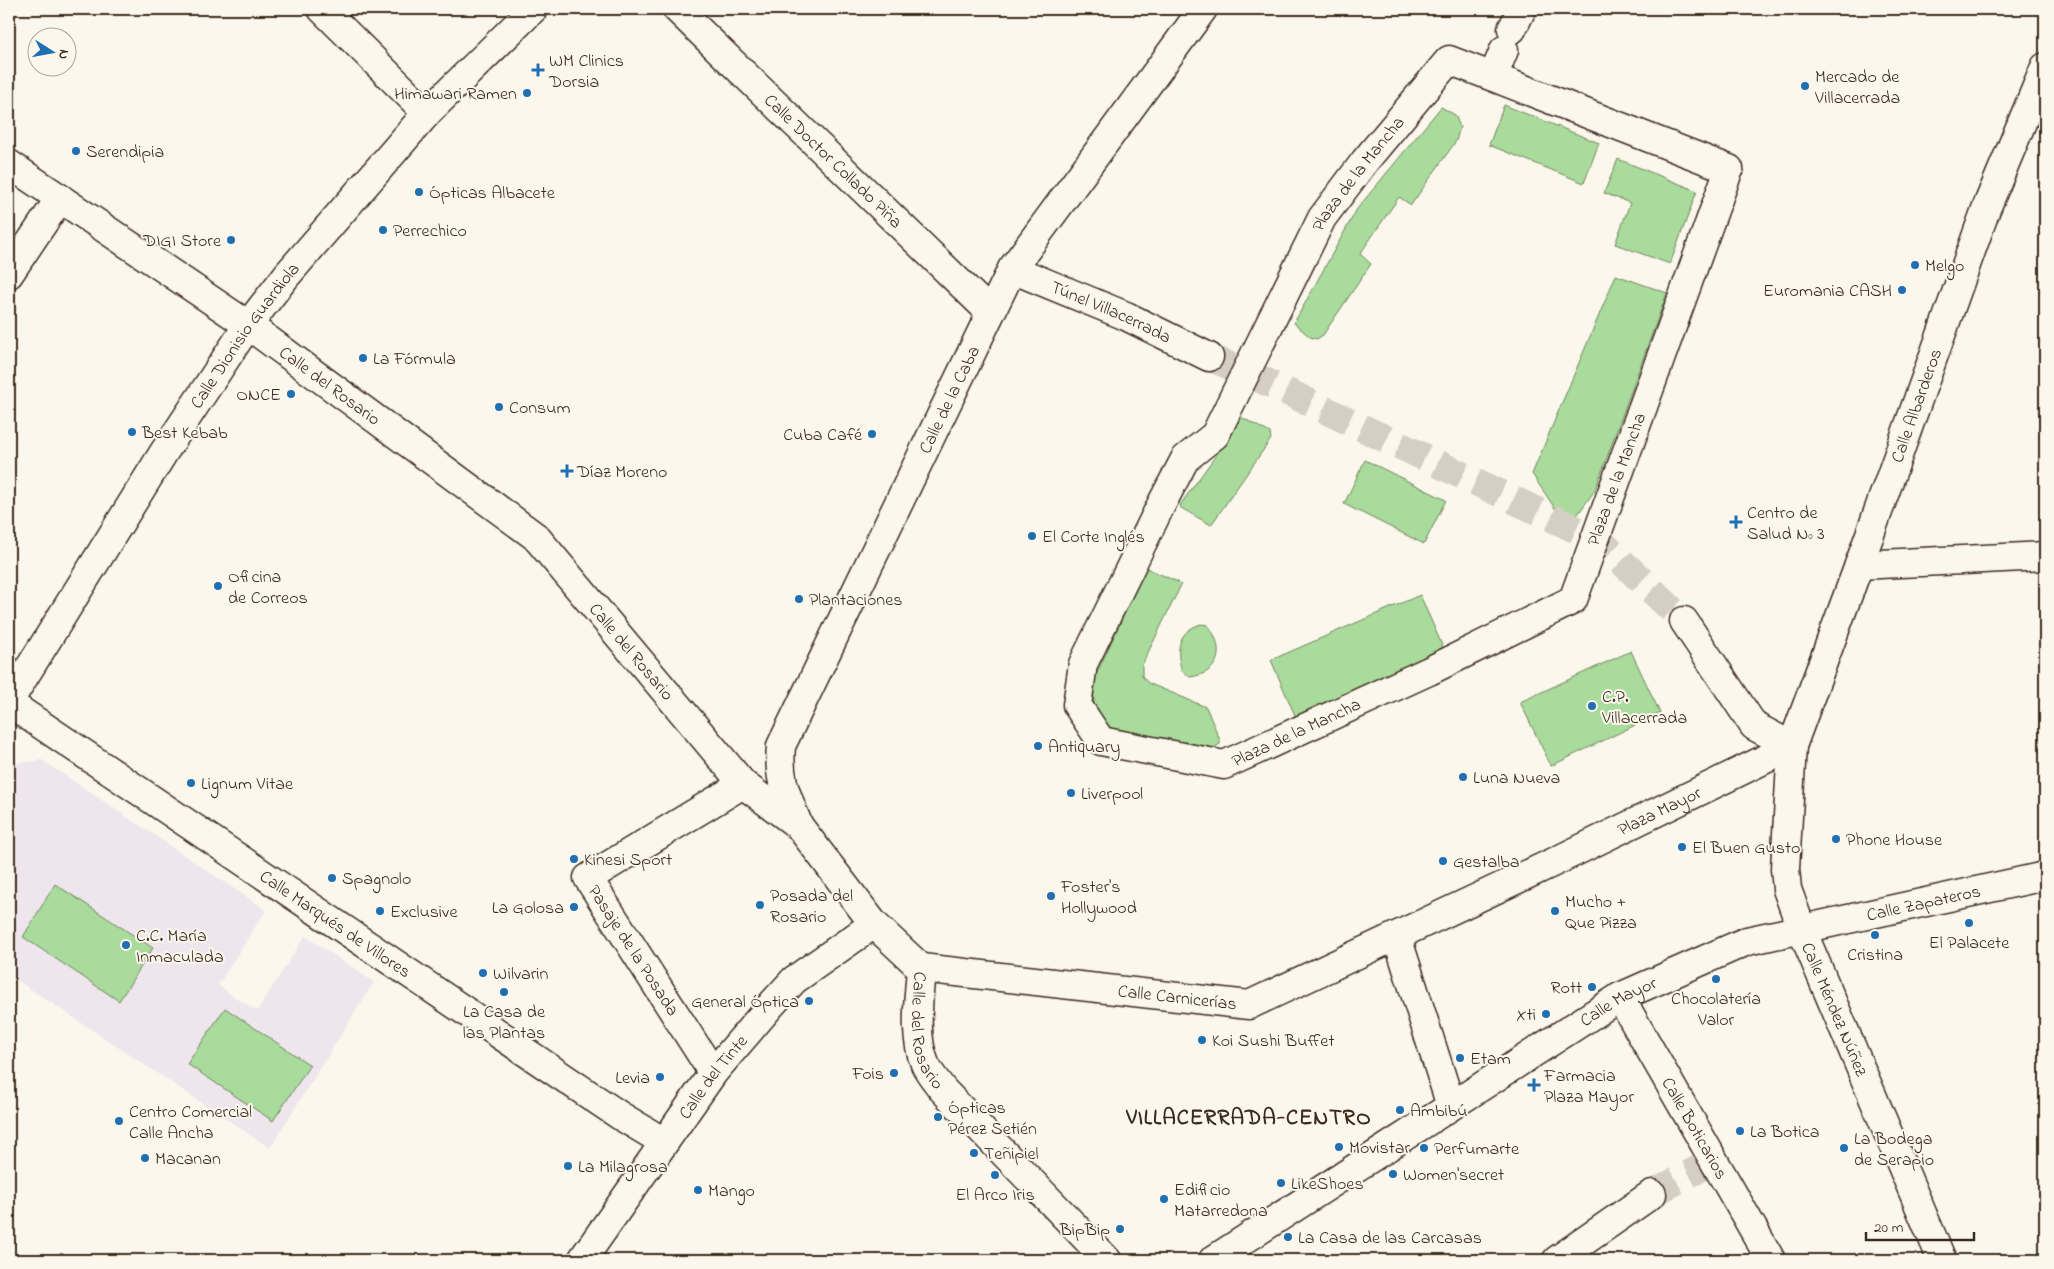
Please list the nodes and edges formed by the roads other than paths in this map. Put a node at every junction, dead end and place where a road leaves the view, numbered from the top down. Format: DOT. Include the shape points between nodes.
graph roads {
  1 [pos="322,9"];
  2 [pos="532,9"];
  3 [pos="677,9"];
  4 [pos="1203,9"];
  5 [pos="1513,29"];
  6 [pos="2045,67"];
  7 [pos="1493,77"];
  8 [pos="427,113"];
  9 [pos="9,164"];
  10 [pos="60,198"];
  11 [pos="1012,269"];
  12 [pos="9,274"];
  13 [pos="990,312"];
  14 [pos="248,325"];
  15 [pos="1210,357"];
  16 [pos="2045,556"];
  17 [pos="1859,564"];
  18 [pos="1684,621"];
  19 [pos="9,702"];
  20 [pos="1792,746"];
  21 [pos="743,784"];
  22 [pos="799,826"];
  23 [pos="1525,875"];
  24 [pos="2045,876"];
  25 [pos="874,924"];
  26 [pos="1801,928"];
  27 [pos="1397,936"];
  28 [pos="921,968"];
  29 [pos="1620,996"];
  30 [pos="713,1073"];
  31 [pos="1451,1106"];
  32 [pos="664,1142"];
  33 [pos="1652,1194"];
  34 [pos="582,1260"];
  35 [pos="1107,1260"];
  36 [pos="1213,1260"];
  37 [pos="1557,1260"];
  38 [pos="1771,1260"];
  39 [pos="1942,1260"];
  1 -- 8 [label="street"];
  2 -- 8 [label="street, Calle Dionisio Guardiola"];
  3 -- 13 [label="street, Calle Doctor Collado Piña"];
  4 -- 11 [label="street, Calle de la Caba"];
  5 -- 7 [label="street"];
  6 -- 17 [label="street, Calle Albarderos" via="1986,209"];
  7 -- 7 [label="street, Plaza de la Mancha" via="1449,60 1322,218 1216,435 1185,459 1083,664 1077,705 1101,741 1224,765 1429,671 1572,600 1729,169"];
  8 -- 14 [label="street, Calle Dionisio Guardiola"];
  9 -- 10 [label="street, Calle del Rosario"];
  10 -- 12 [label="street"];
  10 -- 14 [label="street, Calle del Rosario"];
  11 -- 13 [label="street, Calle de la Caba"];
  11 -- 15 [label="street, Túnel Villacerrada" via="1126,316"];
  13 -- 22 [label="street, Calle de la Caba" via="781,746 779,767"];
  14 -- 19 [label="street, Calle Dionisio Guardiola" via="164,452"];
  14 -- 21 [label="street, Calle del Rosario" via="536,537"];
  16 -- 17 [label="street"];
  17 -- 20 [label="street, Calle Albarderos"];
  18 -- 20 [label="street" via="1754,726"];
  19 -- 32 [label="street, Calle Marqués de Villores" via="619,1115"];
  20 -- 23 [label="street, Plaza Mayor"];
  20 -- 26 [label="street, Calle Méndez Núñez" via="1785,869 1787,889"];
  21 -- 22 [label="street, Calle del Rosario"];
  21 -- 30 [label="street, Pasaje de la Posada" via="588,878"];
  22 -- 25 [label="street, Calle del Rosario"];
  23 -- 27 [label="street, Calle Carnicerías"];
  24 -- 26 [label="street, Calle Zapateros"];
  25 -- 28 [label="street, Calle del Rosario"];
  25 -- 30 [label="street, Calle del Tinte" via="794,980"];
  26 -- 29 [label="street, Calle Mayor" via="1747,941"];
  26 -- 39 [label="street, Calle Méndez Núñez"];
  27 -- 28 [label="street, Calle Carnicerías" via="1249,1006"];
  27 -- 31 [label="street"];
  28 -- 35 [label="street, Calle del Rosario" via="918,1014 920,1050 926,1066 943,1090"];
  29 -- 31 [label="street, Calle Mayor"];
  29 -- 38 [label="street, Calle Boticarios" via="1710,1163"];
  30 -- 32 [label="street, Calle del Tinte"];
  31 -- 36 [label="street, Calle Mayor"];
  32 -- 34 [label="street, Calle del Tinte"];
  33 -- 37 [label="street"];
}
